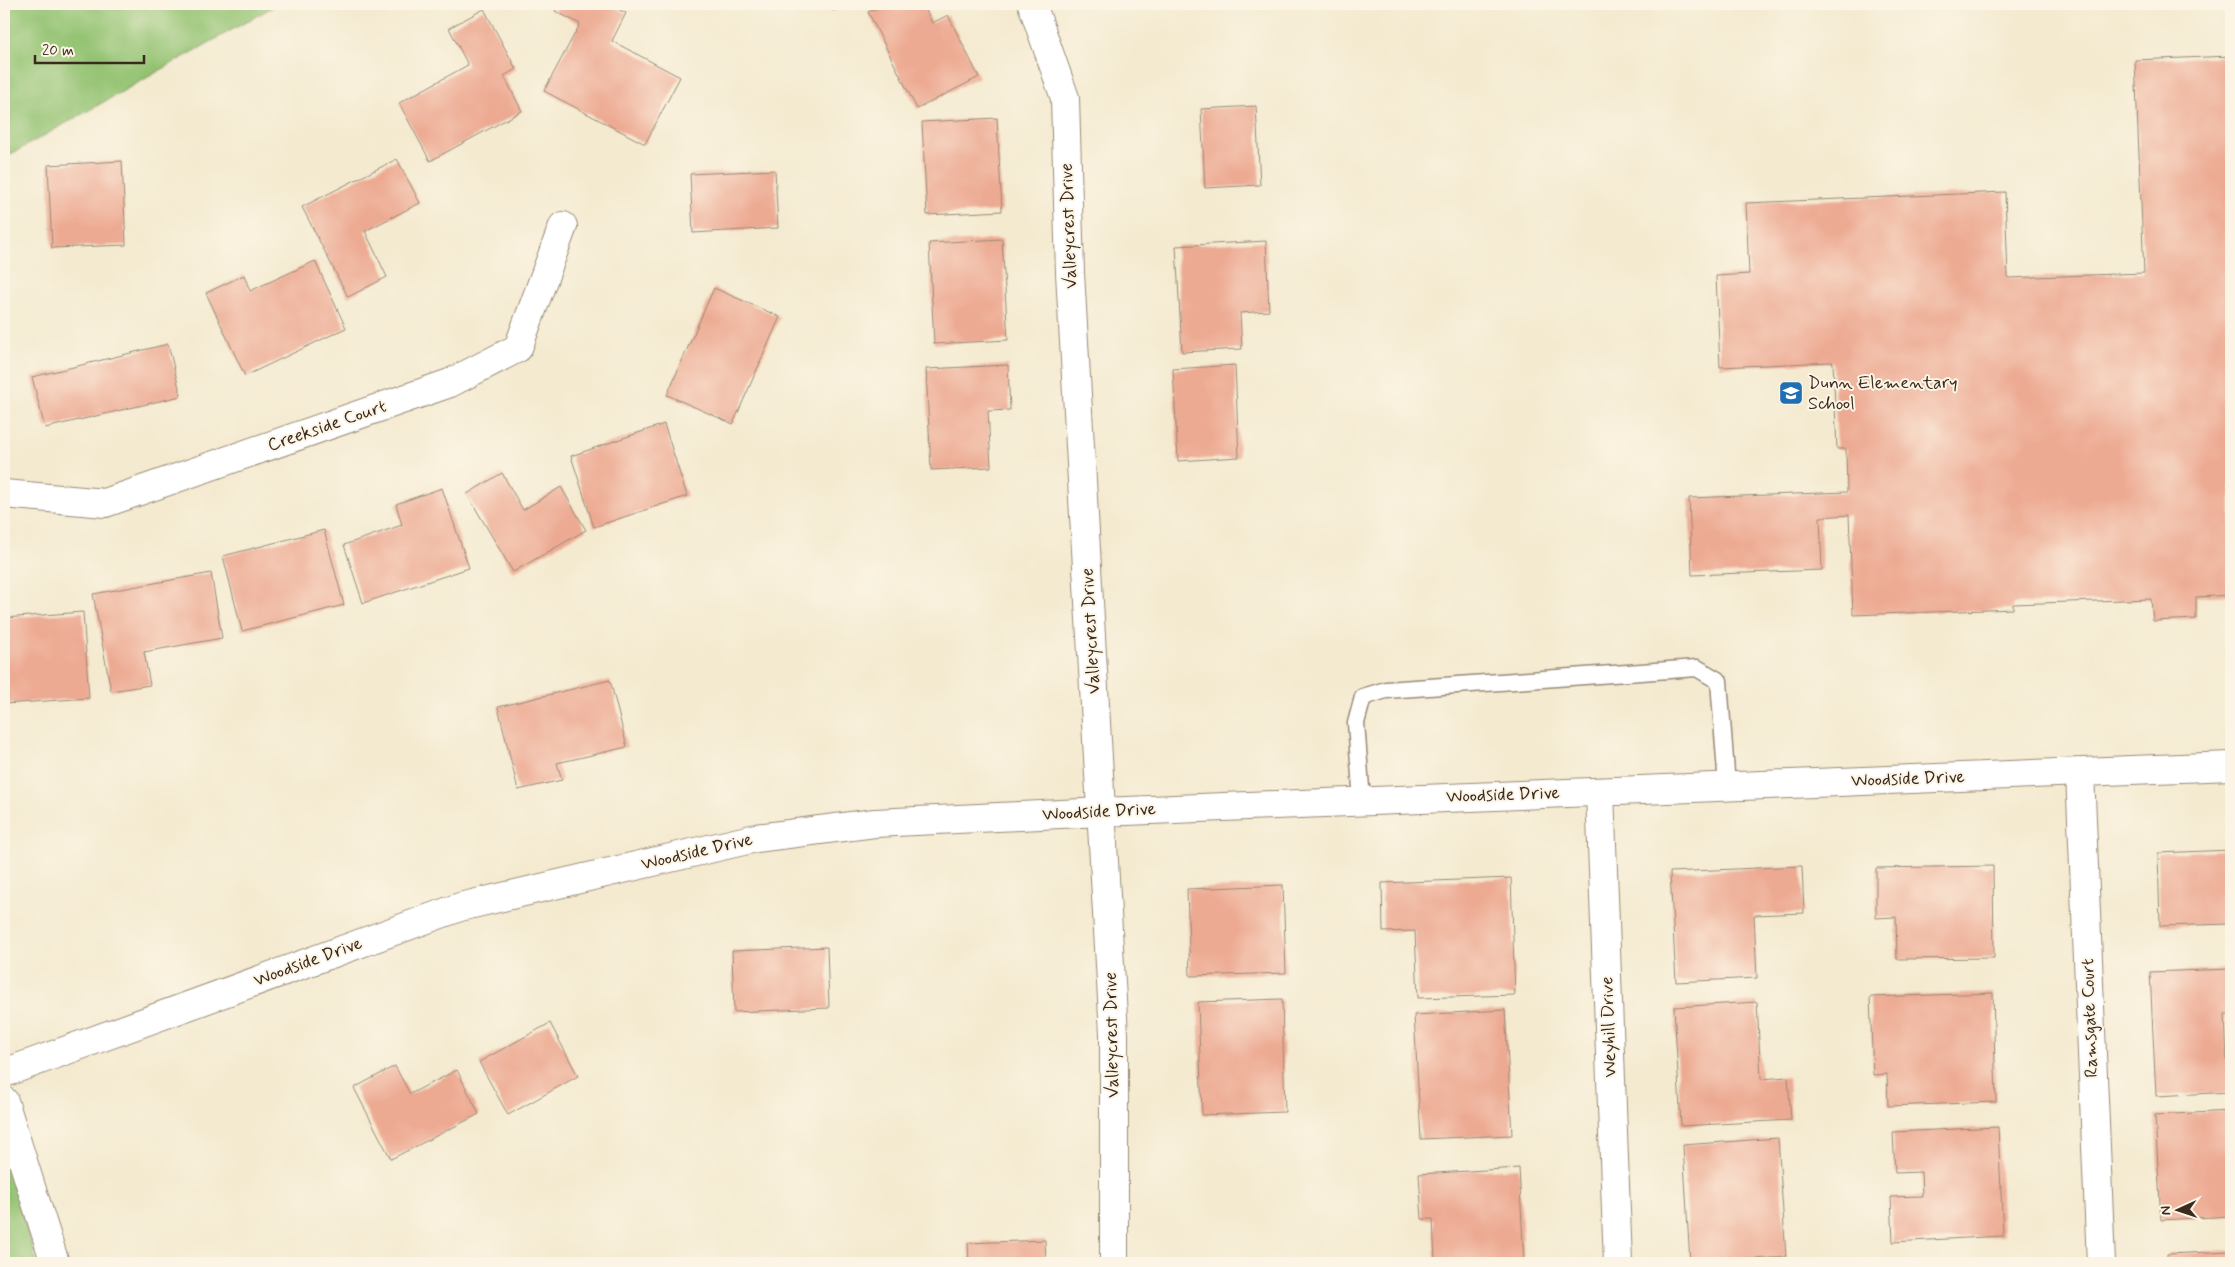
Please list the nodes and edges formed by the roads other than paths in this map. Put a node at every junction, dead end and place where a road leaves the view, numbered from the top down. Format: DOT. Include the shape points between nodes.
graph roads {
  1 [pos="1032,4"];
  2 [pos="563,226"];
  3 [pos="4,494"];
  4 [pos="2231,766"];
  5 [pos="2080,773"];
  6 [pos="1727,786"];
  7 [pos="1600,792"];
  8 [pos="1362,801"];
  9 [pos="1102,812"];
  10 [pos="4,1073"];
  11 [pos="4,1101"];
  12 [pos="55,1263"];
  13 [pos="1114,1263"];
  14 [pos="1618,1263"];
  15 [pos="2101,1263"];
  1 -- 9 [label="street, Valleycrest Drive" via="1065,98 1071,283"];
  2 -- 3 [label="street, Creekside Court" via="518,348 450,383 104,503"];
  4 -- 5 [label="street, Woodside Drive"];
  5 -- 6 [label="street, Woodside Drive"];
  5 -- 15 [label="street, Ramsgate Court"];
  6 -- 7 [label="street, Woodside Drive"];
  6 -- 8 [label="lane" via="1719,681 1697,668 1386,690 1363,697 1356,723"];
  7 -- 8 [label="street, Woodside Drive"];
  7 -- 14 [label="street, Weyhill Drive"];
  8 -- 9 [label="street, Woodside Drive"];
  9 -- 10 [label="street, Woodside Drive" via="875,823 756,838 460,907"];
  9 -- 13 [label="street, Valleycrest Drive" via="1114,1034"];
  11 -- 12 [label="street"];
}
